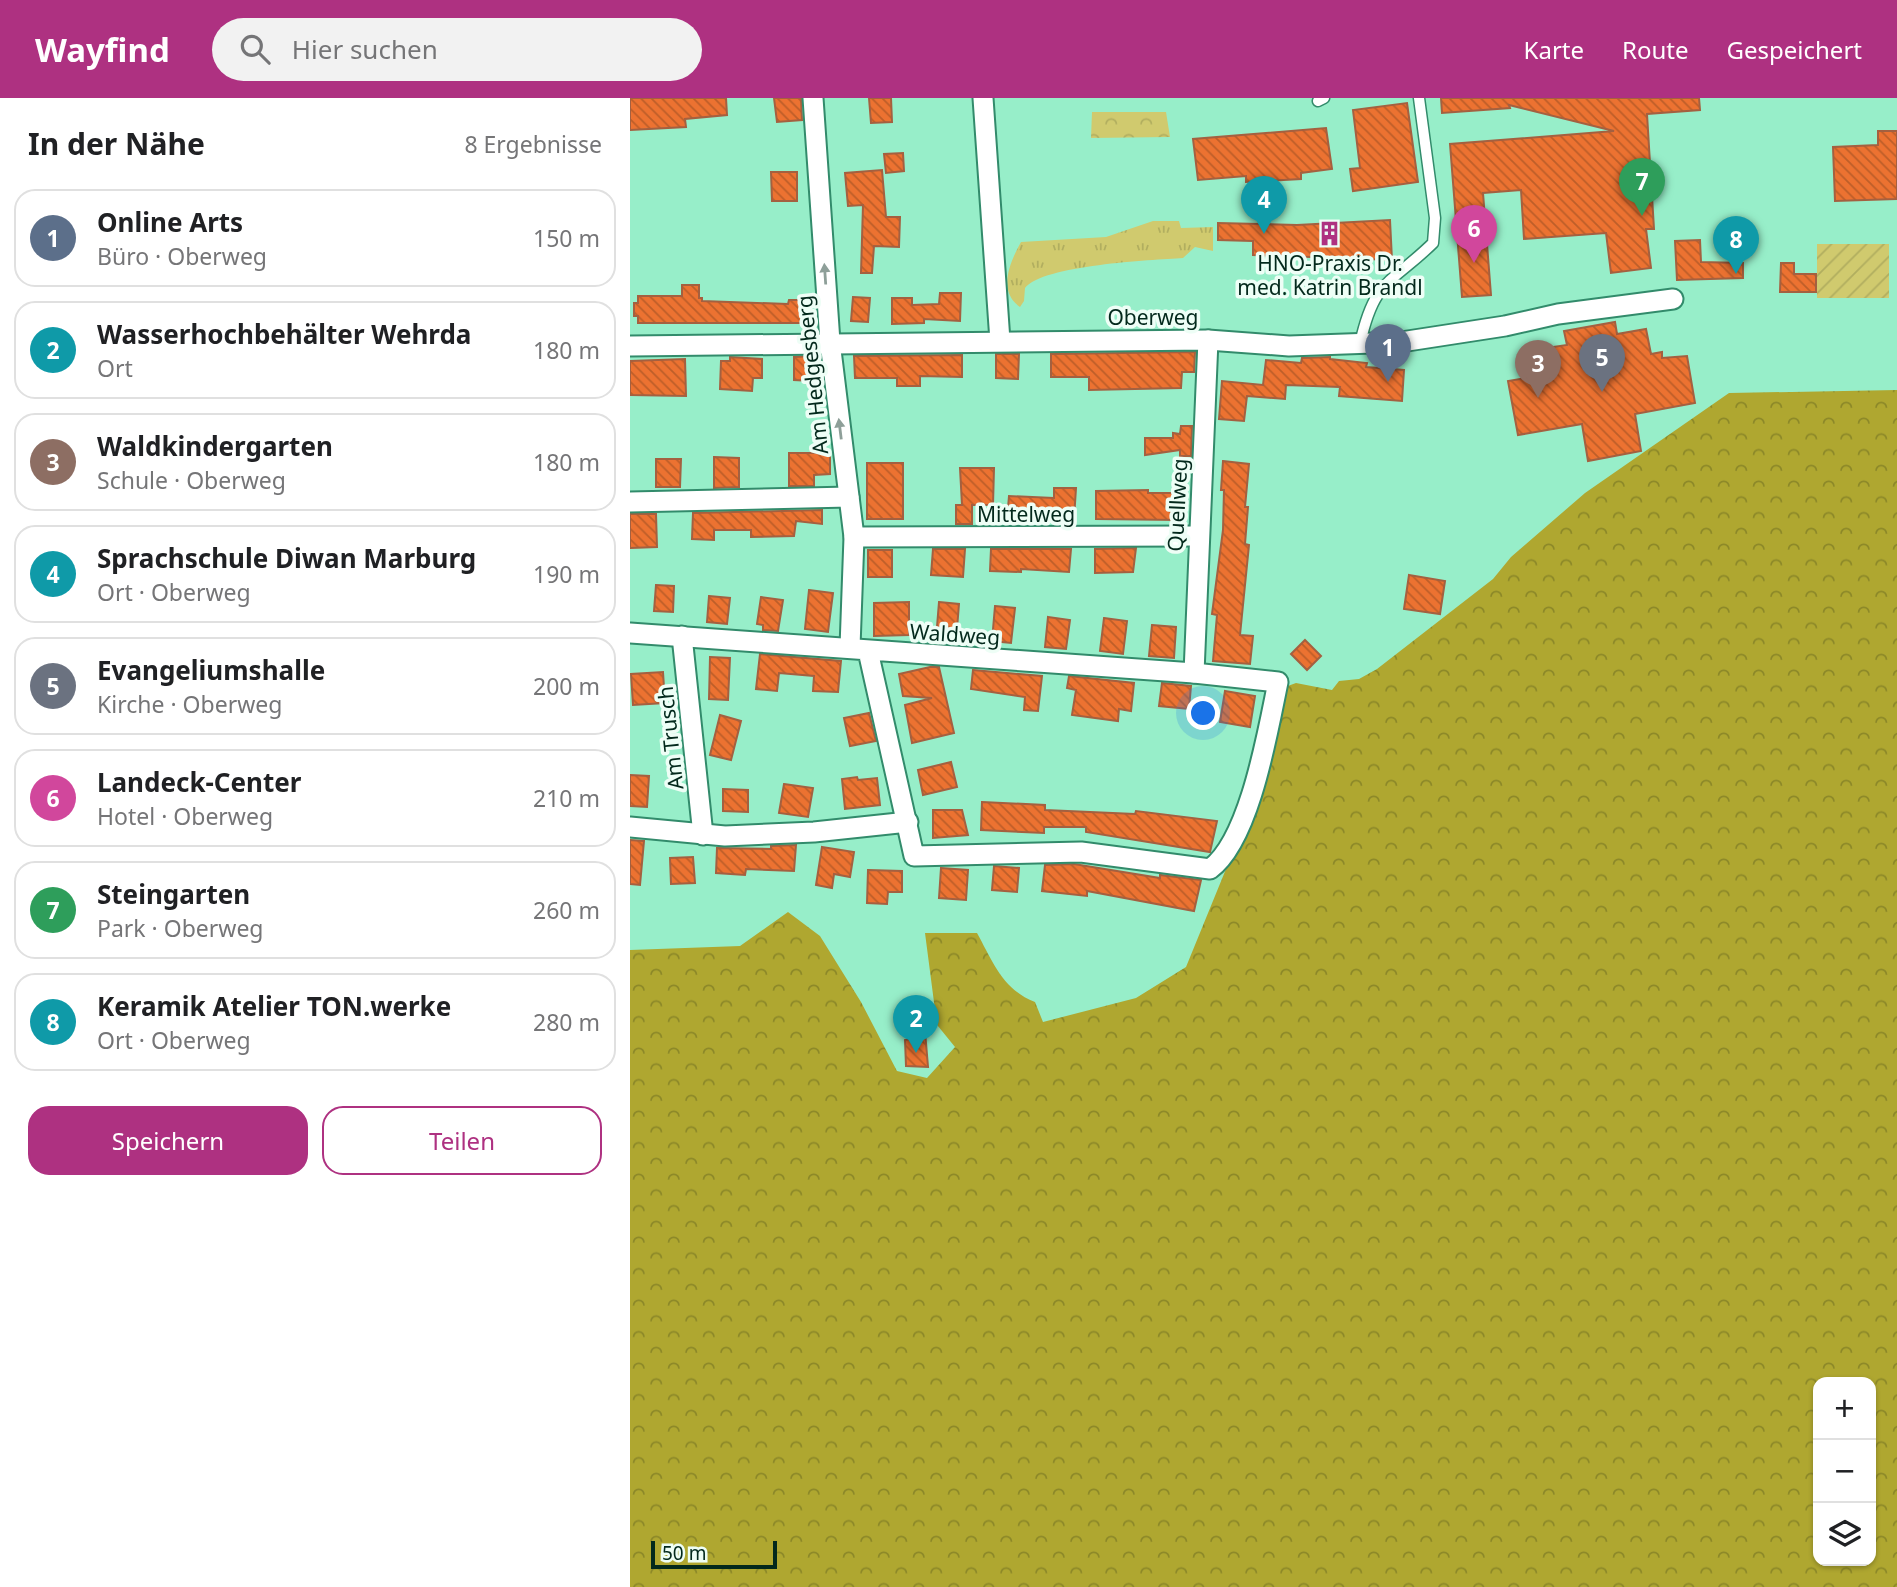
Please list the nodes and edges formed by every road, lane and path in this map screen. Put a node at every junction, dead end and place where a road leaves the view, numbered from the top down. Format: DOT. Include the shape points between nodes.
graph roads {
  1 [pos="813,98"];
  2 [pos="983,98"];
  3 [pos="1419,98"];
  4 [pos="1673,299"];
  5 [pos="1208,340"];
  6 [pos="1000,341"];
  7 [pos="830,342"];
  8 [pos="1360,344"];
  9 [pos="630,346"];
  10 [pos="849,497"];
  11 [pos="630,502"];
  12 [pos="1197,536"];
  13 [pos="854,537"];
  14 [pos="630,633"];
  15 [pos="682,636"];
  16 [pos="859,649"];
  17 [pos="1194,673"];
  18 [pos="908,822"];
  19 [pos="630,827"];
  20 [pos="703,835"];
  21 [pos="914,856"];
  7 -- 1 [label="street, Am Hedgesberg, one-way"];
  2 -- 6 [label="street"];
  3 -- 8 [label="lane" via="1435,218 1433,243 1377,293"];
  4 -- 8 [label="street, Oberweg" via="1558,314 1427,340"];
  5 -- 6 [label="street, Oberweg"];
  5 -- 8 [label="street, Oberweg" via="1289,346"];
  5 -- 12 [label="street, Quellweg"];
  6 -- 7 [label="street, Oberweg"];
  7 -- 9 [label="street, Oberweg"];
  10 -- 7 [label="street, Am Hedgesberg, one-way"];
  10 -- 11 [label="street"];
  10 -- 13 [label="street, Am Hedgesberg"];
  12 -- 13 [label="street, Mittelweg"];
  12 -- 17 [label="street, Quellweg"];
  13 -- 16 [label="street, Am Hedgesberg"];
  14 -- 15 [label="street, Waldweg"];
  15 -- 16 [label="street, Waldweg"];
  15 -- 20 [label="street, Am Trusch"];
  16 -- 17 [label="street, Waldweg"];
  16 -- 18 [label="street, Am Hedgesberg"];
  17 -- 21 [label="street, Waldweg" via="1278,682 1241,824 1218,864 1210,869 1081,852"];
  18 -- 20 [label="street" via="814,832"];
  18 -- 21 [label="street, Am Hedgesberg"];
  19 -- 20 [label="street"];
}
